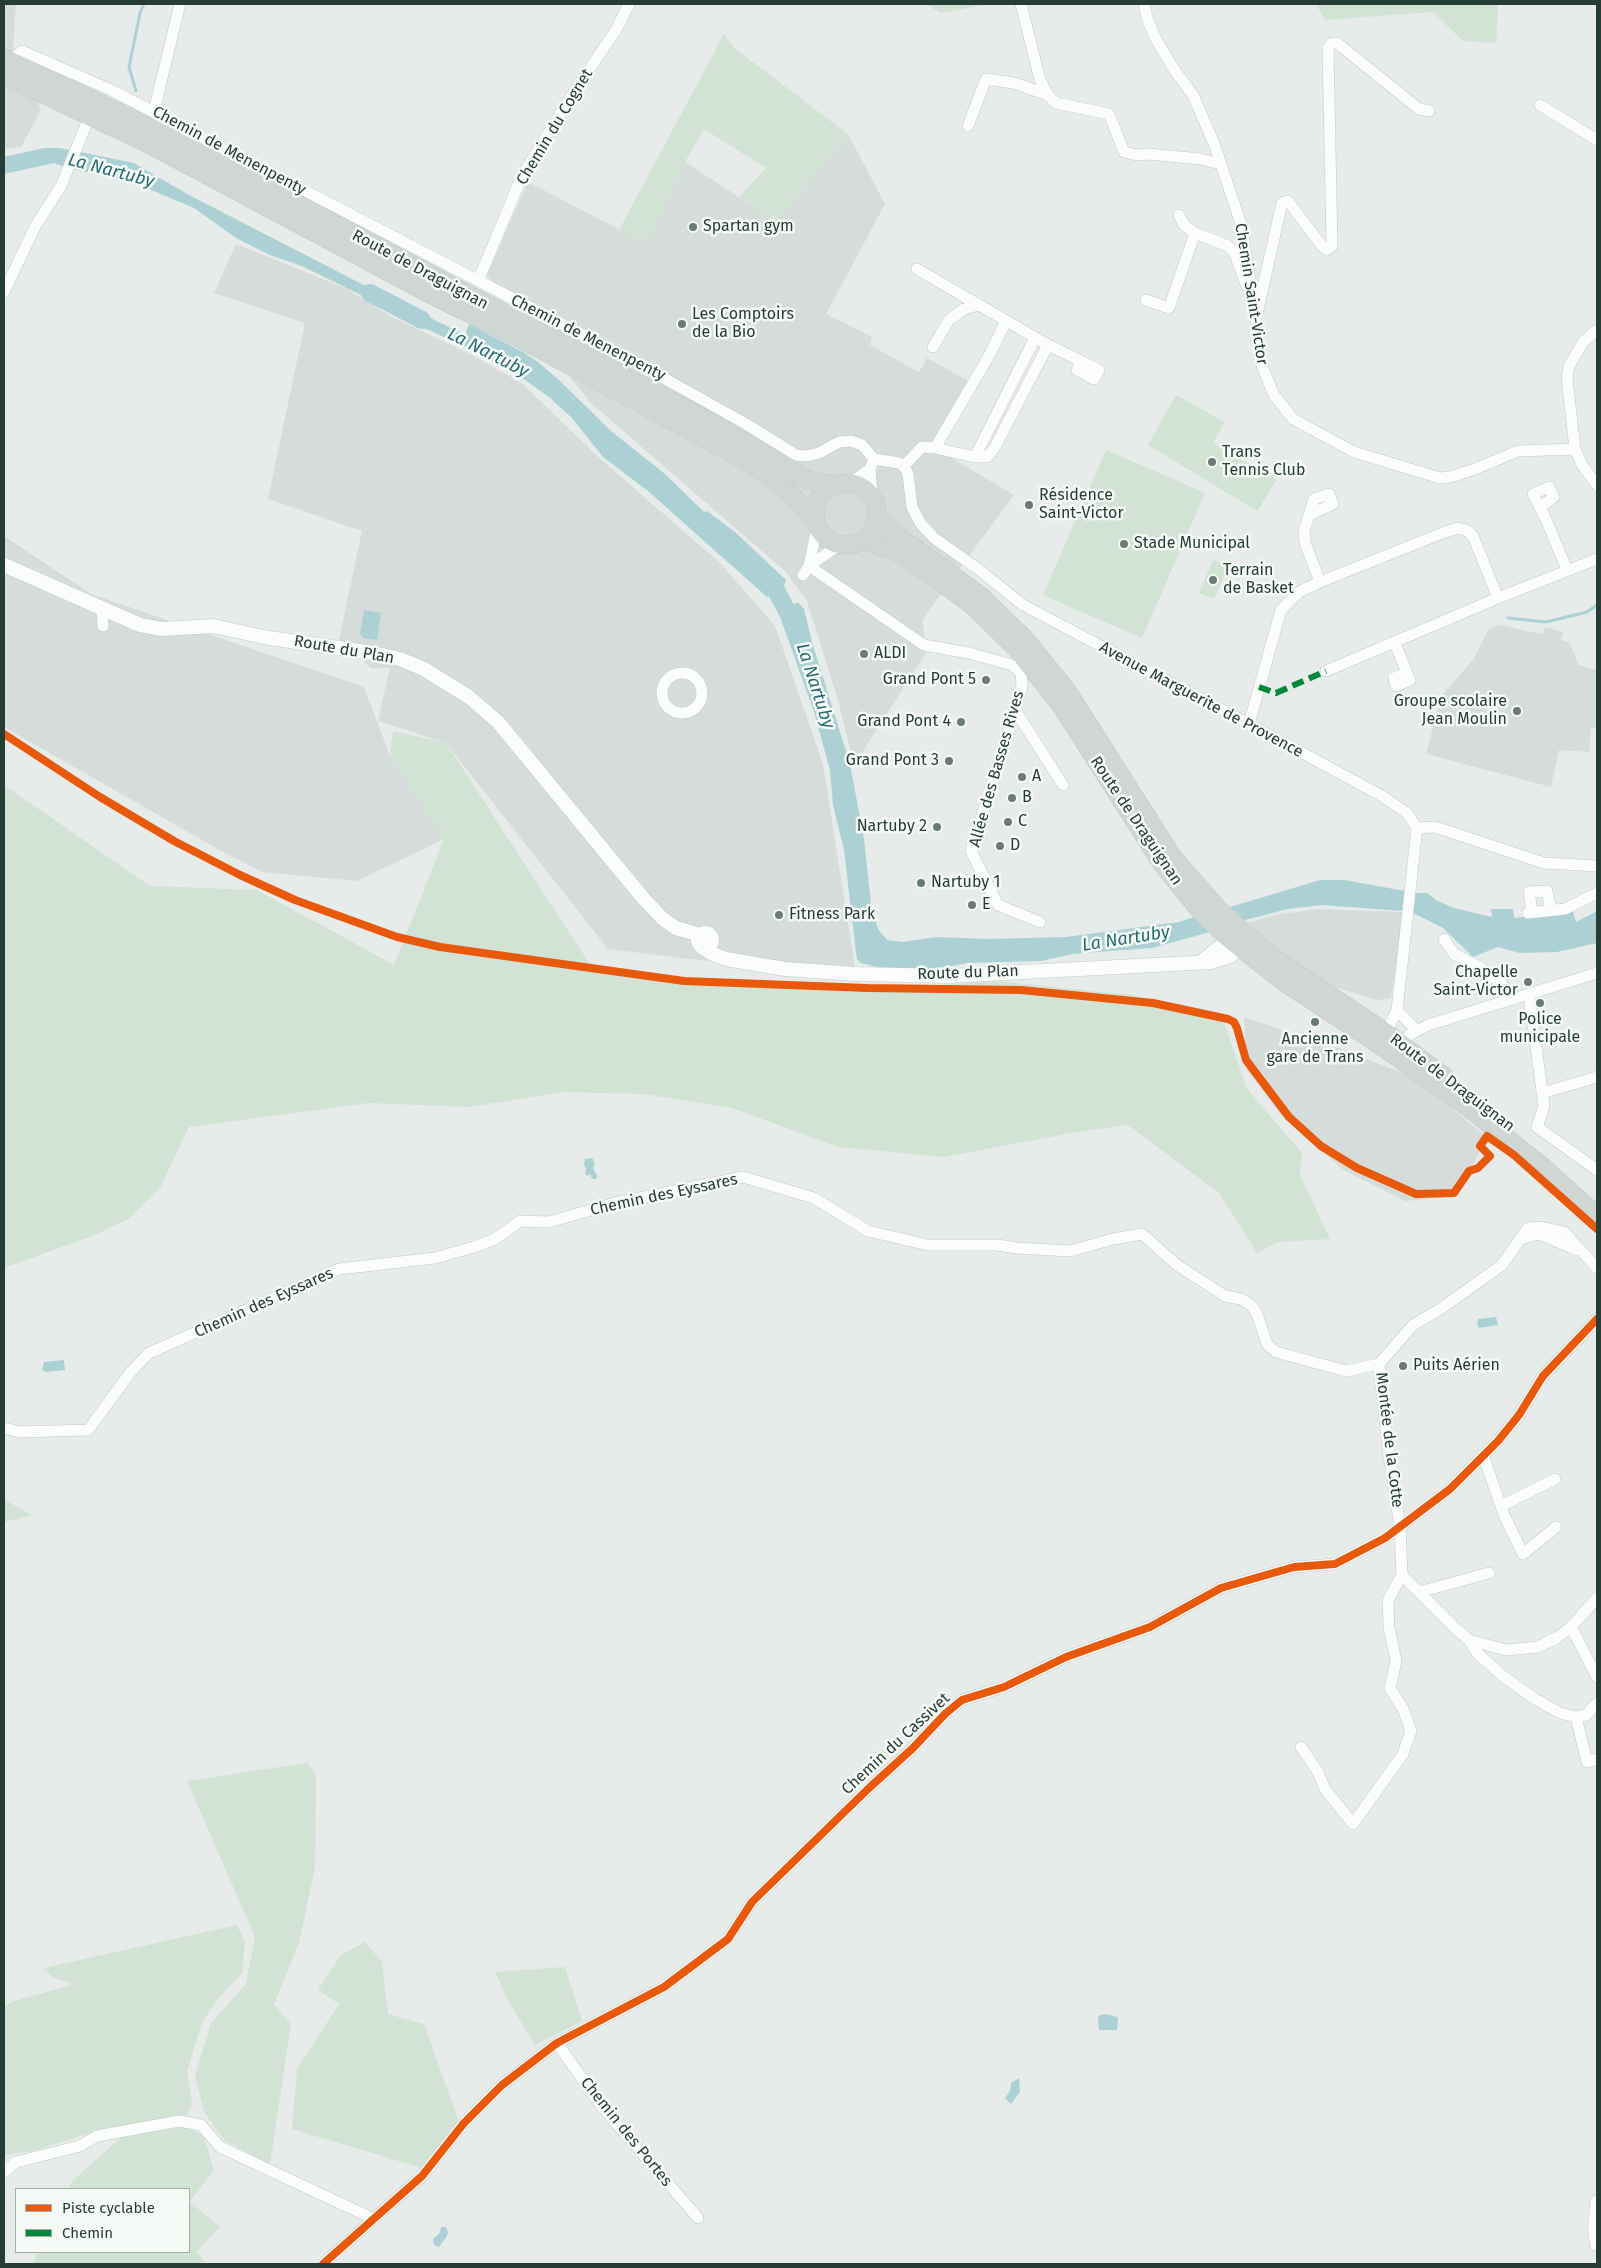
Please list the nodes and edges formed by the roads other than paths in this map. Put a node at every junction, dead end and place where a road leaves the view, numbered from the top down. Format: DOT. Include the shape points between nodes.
graph roads {
  1 [pos="180,4"];
  2 [pos="628,4"];
  3 [pos="1020,4"];
  4 [pos="1144,4"];
  5 [pos="6,65"];
  6 [pos="1048,95"];
  7 [pos="1540,105"];
  8 [pos="154,111"];
  9 [pos="1429,111"];
  10 [pos="90,115"];
  11 [pos="968,126"];
  12 [pos="1597,140"];
  13 [pos="1221,164"];
  14 [pos="1179,215"];
  15 [pos="1195,233"];
  16 [pos="918,269"];
  17 [pos="478,282"];
  18 [pos="4,292"];
  19 [pos="1146,300"];
  20 [pos="1254,303"];
  21 [pos="978,305"];
  22 [pos="1256,318"];
  23 [pos="1006,321"];
  24 [pos="1597,330"];
  25 [pos="1035,338"];
  26 [pos="1048,345"];
  27 [pos="933,347"];
  28 [pos="1081,361"];
  29 [pos="936,448"];
  30 [pos="1575,450"];
  31 [pos="975,457"];
  32 [pos="872,464"];
  33 [pos="904,466"];
  34 [pos="851,483"];
  35 [pos="833,485"];
  36 [pos="1597,485"];
  37 [pos="872,497"];
  38 [pos="1540,506"];
  39 [pos="1309,515"];
  40 [pos="877,516"];
  41 [pos="816,523"];
  42 [pos="860,542"];
  43 [pos="840,545"];
  44 [pos="1597,559"];
  45 [pos="4,565"];
  46 [pos="1568,570"];
  47 [pos="806,571"];
  48 [pos="1320,582"];
  49 [pos="1498,598"];
  50 [pos="102,608"];
  51 [pos="103,626"];
  52 [pos="1394,642"];
  53 [pos="1326,671"];
  54 [pos="1407,673"];
  55 [pos="1015,710"];
  56 [pos="1249,724"];
  57 [pos="1063,785"];
  58 [pos="1417,828"];
  59 [pos="1597,866"];
  60 [pos="1597,893"];
  61 [pos="1210,910"];
  62 [pos="1552,910"];
  63 [pos="1040,922"];
  64 [pos="1234,935"];
  65 [pos="1444,938"];
  66 [pos="1597,973"];
  67 [pos="1528,995"];
  68 [pos="1515,999"];
  69 [pos="1321,1006"];
  70 [pos="1397,1010"];
  71 [pos="1416,1030"];
  72 [pos="1392,1038"];
  73 [pos="1597,1076"];
  74 [pos="1542,1094"];
  75 [pos="1597,1170"];
  76 [pos="1597,1202"];
  77 [pos="1597,1216"];
  78 [pos="1597,1268"];
  79 [pos="1597,1319"];
  80 [pos="1379,1364"];
  81 [pos="4,1428"];
  82 [pos="1483,1454"];
  83 [pos="1555,1479"];
  84 [pos="1501,1506"];
  85 [pos="1400,1527"];
  86 [pos="1556,1527"];
  87 [pos="1489,1573"];
  88 [pos="1402,1575"];
  89 [pos="1418,1592"];
  90 [pos="1597,1598"];
  91 [pos="1570,1627"];
  92 [pos="1469,1640"];
  93 [pos="1597,1678"];
  94 [pos="1597,1703"];
  95 [pos="1576,1717"];
  96 [pos="1301,1748"];
  97 [pos="1597,1759"];
  98 [pos="557,2043"];
  99 [pos="4,2172"];
  100 [pos="1597,2202"];
  101 [pos="698,2218"];
  102 [pos="374,2219"];
  103 [pos="1597,2244"];
  104 [pos="323,2264"];
  1 -- 8 [label="street"];
  2 -- 17 [label="street, Chemin du Cognet" via="616,30 522,176"];
  3 -- 6 [label="street" via="1037,71"];
  4 -- 13 [label="street, Chemin Saint-Victor" via="1156,39 1193,95"];
  5 -- 8 [label="street, Chemin de Menenpenty" via="22,51"];
  5 -- 10 [label="main road, Route de Draguignan"];
  5 -- 35 [label="main road, Route de Draguignan" via="157,130 701,417 808,480"];
  6 -- 11 [label="street" via="1014,83 986,79"];
  6 -- 13 [label="street" via="1056,103 1109,114 1124,152"];
  7 -- 12 [label="street"];
  8 -- 17 [label="street, Chemin de Menenpenty"];
  9 -- 22 [label="street" via="1419,109 1332,43 1328,48 1332,246 1327,250 1322,246 1288,202 1282,203"];
  10 -- 18 [label="street" via="60,186 36,226"];
  10 -- 41 [label="main road, Route de Draguignan" via="750,462 783,486"];
  13 -- 20 [label="street, Chemin Saint-Victor" via="1241,224"];
  14 -- 15 [label="street" via="1184,225"];
  15 -- 19 [label="street" via="1169,308"];
  15 -- 20 [label="street" via="1234,251"];
  16 -- 21 [label="street"];
  17 -- 32 [label="street, Chemin de Menenpenty" via="665,378 796,455 819,453 839,442 851,441 862,445"];
  20 -- 22 [label="street, Chemin Saint-Victor"];
  21 -- 23 [label="street"];
  21 -- 27 [label="street" via="964,309 949,320"];
  22 -- 30 [label="street, Chemin Saint-Victor" via="1262,366 1274,395 1293,419 1354,452 1440,478 1475,469 1518,451"];
  23 -- 25 [label="street"];
  23 -- 29 [label="street"];
  24 -- 30 [label="street" via="1584,341 1569,366 1567,378"];
  25 -- 26 [label="street"];
  25 -- 31 [label="street"];
  26 -- 28 [label="street"];
  26 -- 31 [label="street" via="995,447 987,457"];
  29 -- 31 [label="street"];
  29 -- 33 [label="street" via="922,447"];
  30 -- 36 [label="street"];
  32 -- 33 [label="street" via="899,462"];
  32 -- 34 [label="street"];
  32 -- 37 [label="street"];
  33 -- 56 [label="street, Avenue Marguerite de Provence" via="912,507 921,524 934,538 1023,605"];
  34 -- 35 [label="main road"];
  34 -- 37 [label="main road"];
  35 -- 41 [label="main road" via="818,498"];
  37 -- 40 [label="main road"];
  38 -- 46 [label="street"];
  39 -- 48 [label="street" via="1304,531 1305,543"];
  40 -- 42 [label="main road" via="872,531"];
  40 -- 61 [label="main road, Route de Draguignan" via="892,532 981,596 1025,639 1068,692"];
  41 -- 43 [label="main road" via="823,536"];
  41 -- 47 [label="street"];
  42 -- 43 [label="main road"];
  42 -- 61 [label="main road, Route de Draguignan" via="900,553 972,605 1016,648 1062,707 1162,864"];
  43 -- 47 [label="street"];
  44 -- 46 [label="street"];
  45 -- 50 [label="street, Route du Plan"];
  46 -- 49 [label="street"];
  47 -- 55 [label="street, Allée des Basses Rives" via="924,645 969,653 1012,666 1021,674 1022,687"];
  48 -- 49 [label="street" via="1458,528 1473,536"];
  48 -- 56 [label="street" via="1299,592 1281,610"];
  49 -- 52 [label="street"];
  50 -- 51 [label="street"];
  50 -- 64 [label="street, Route du Plan" via="140,625 162,630 213,626 269,638 373,653 424,669 469,697 498,722 643,898 663,919 704,943 717,956 785,968 949,976 1200,962"];
  52 -- 53 [label="street"];
  52 -- 54 [label="street"];
  55 -- 57 [label="street"];
  55 -- 63 [label="street, Allée des Basses Rives" via="971,851 998,905"];
  56 -- 58 [label="street, Avenue Marguerite de Provence" via="1382,796 1406,813"];
  58 -- 59 [label="street" via="1435,827 1544,863"];
  58 -- 70 [label="street"];
  60 -- 62 [label="street" via="1565,909"];
  61 -- 64 [label="main road, Route de Draguignan"];
  62 -- 62 [label="street" via="1530,913 1529,892 1547,891"];
  64 -- 69 [label="main road, Route de Draguignan" via="1284,982"];
  64 -- 72 [label="main road, Route de Draguignan"];
  65 -- 68 [label="street" via="1454,954 1483,969"];
  66 -- 67 [label="street"];
  67 -- 68 [label="street"];
  67 -- 74 [label="street"];
  68 -- 71 [label="street"];
  69 -- 72 [label="main road, Route de Draguignan"];
  69 -- 72 [label="street"];
  70 -- 71 [label="street"];
  70 -- 72 [label="street"];
  71 -- 72 [label="street" via="1409,1035"];
  72 -- 76 [label="main road, Route de Draguignan" via="1509,1126"];
  72 -- 77 [label="main road, Route de Draguignan"];
  73 -- 74 [label="street"];
  74 -- 75 [label="street" via="1544,1106 1537,1127"];
  78 -- 80 [label="street, Montée de la Cotte" via="1588,1257 1557,1240 1539,1234 1520,1239 1502,1265 1413,1325"];
  79 -- 82 [label="street, Chemin du Cassivet" via="1543,1376 1510,1427"];
  80 -- 81 [label="street, Chemin des Eyssares" via="1346,1371 1276,1352 1267,1344 1252,1305 1225,1296 1177,1265 1142,1234 1070,1251 997,1244 928,1245 868,1232 814,1198 743,1177 615,1203 548,1222 520,1221 495,1239 435,1258 339,1269 149,1353 134,1367 88,1430 19,1432"];
  80 -- 85 [label="street, Montée de la Cotte" via="1386,1438"];
  82 -- 84 [label="street"];
  82 -- 85 [label="street, Chemin du Cassivet" via="1450,1489"];
  83 -- 84 [label="street"];
  84 -- 86 [label="street" via="1523,1554"];
  85 -- 88 [label="street, Montée de la Cotte"];
  85 -- 98 [label="street, Chemin du Cassivet" via="1336,1564 1294,1567 1221,1588 1150,1627 1066,1656 1004,1687 962,1700 752,1902 728,1939 664,1988"];
  87 -- 89 [label="street"];
  88 -- 89 [label="street"];
  88 -- 96 [label="street" via="1388,1600 1396,1661 1390,1688 1411,1731 1403,1754 1352,1824 1325,1789 1318,1772"];
  89 -- 92 [label="street"];
  90 -- 91 [label="street"];
  91 -- 92 [label="street" via="1538,1647 1506,1650"];
  91 -- 93 [label="street"];
  92 -- 95 [label="street" via="1478,1654 1503,1676 1535,1699 1560,1713"];
  94 -- 95 [label="street" via="1586,1715"];
  95 -- 97 [label="street" via="1587,1762"];
  98 -- 101 [label="street, Chemin des Portes" via="603,2108"];
  98 -- 102 [label="street, Chemin du Cassivet" via="502,2085 464,2123 422,2176"];
  99 -- 102 [label="street" via="16,2162 80,2146 97,2136 179,2121 201,2125 220,2147"];
  100 -- 103 [label="street"];
  102 -- 104 [label="street, Chemin du Cassivet"];
}
